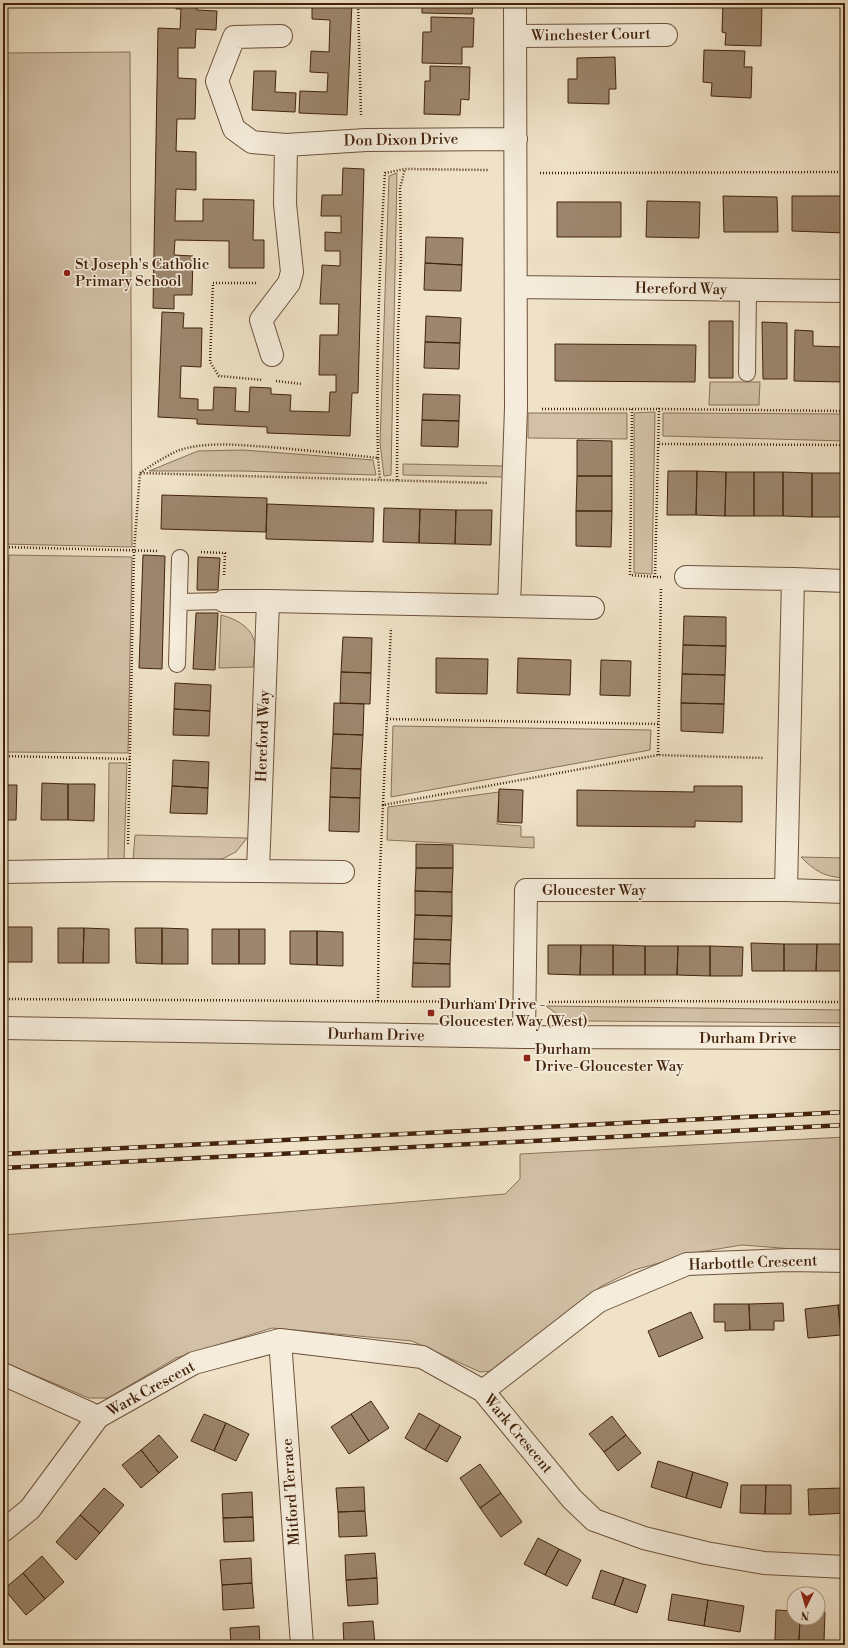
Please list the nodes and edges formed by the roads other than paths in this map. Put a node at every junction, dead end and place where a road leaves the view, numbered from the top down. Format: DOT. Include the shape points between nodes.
graph roads {
  1 [pos="515,3"];
  2 [pos="666,35"];
  3 [pos="281,36"];
  4 [pos="515,36"];
  5 [pos="516,138"];
  6 [pos="286,145"];
  7 [pos="516,287"];
  8 [pos="748,290"];
  9 [pos="845,291"];
  10 [pos="272,355"];
  11 [pos="747,373"];
  12 [pos="180,558"];
  13 [pos="686,578"];
  14 [pos="793,579"];
  15 [pos="845,581"];
  16 [pos="224,600"];
  17 [pos="268,601"];
  18 [pos="179,602"];
  19 [pos="509,606"];
  20 [pos="593,608"];
  21 [pos="177,664"];
  22 [pos="258,871"];
  23 [pos="3,872"];
  24 [pos="343,872"];
  25 [pos="786,890"];
  26 [pos="845,892"];
  27 [pos="3,1028"];
  28 [pos="524,1038"];
  29 [pos="845,1038"];
  30 [pos="845,1261"];
  31 [pos="280,1340"];
  32 [pos="3,1374"];
  33 [pos="483,1390"];
  34 [pos="98,1417"];
  35 [pos="3,1531"];
  36 [pos="845,1567"];
  37 [pos="302,1645"];
  1 -- 4 [label="street, Winchester Court"];
  2 -- 4 [label="street, Winchester Court"];
  3 -- 6 [label="street, Don Dixon Drive" via="234,37 217,81 234,129 252,142"];
  4 -- 5 [label="street, Winchester Court"];
  5 -- 6 [label="street, Don Dixon Drive" via="366,140"];
  5 -- 7 [label="street"];
  6 -- 10 [label="street" via="286,204 292,272 289,283 261,320"];
  7 -- 8 [label="street, Hereford Way"];
  7 -- 19 [label="street" via="516,408"];
  8 -- 9 [label="street, Hereford Way"];
  8 -- 11 [label="lane"];
  12 -- 18 [label="lane"];
  13 -- 14 [label="street"];
  14 -- 15 [label="street"];
  14 -- 25 [label="street"];
  16 -- 17 [label="street"];
  16 -- 18 [label="lane"];
  17 -- 19 [label="street"];
  17 -- 22 [label="street, Hereford Way"];
  18 -- 21 [label="lane"];
  19 -- 20 [label="street"];
  22 -- 23 [label="street"];
  22 -- 24 [label="street"];
  25 -- 26 [label="street, Gloucester Way"];
  25 -- 28 [label="street, Gloucester Way" via="526,890"];
  27 -- 28 [label="street, Durham Drive"];
  28 -- 29 [label="street, Durham Drive"];
  30 -- 33 [label="street, Harbottle Crescent" via="789,1260 687,1264 599,1301"];
  31 -- 33 [label="street, Wark Crescent" via="422,1356"];
  31 -- 34 [label="street, Wark Crescent" via="194,1363"];
  31 -- 37 [label="street, Mitford Terrace"];
  32 -- 34 [label="street, Wark Crescent"];
  33 -- 36 [label="street, Wark Crescent" via="572,1499 594,1520 644,1538 706,1553 764,1563"];
  34 -- 35 [label="street, Wark Crescent" via="30,1510"];
}
